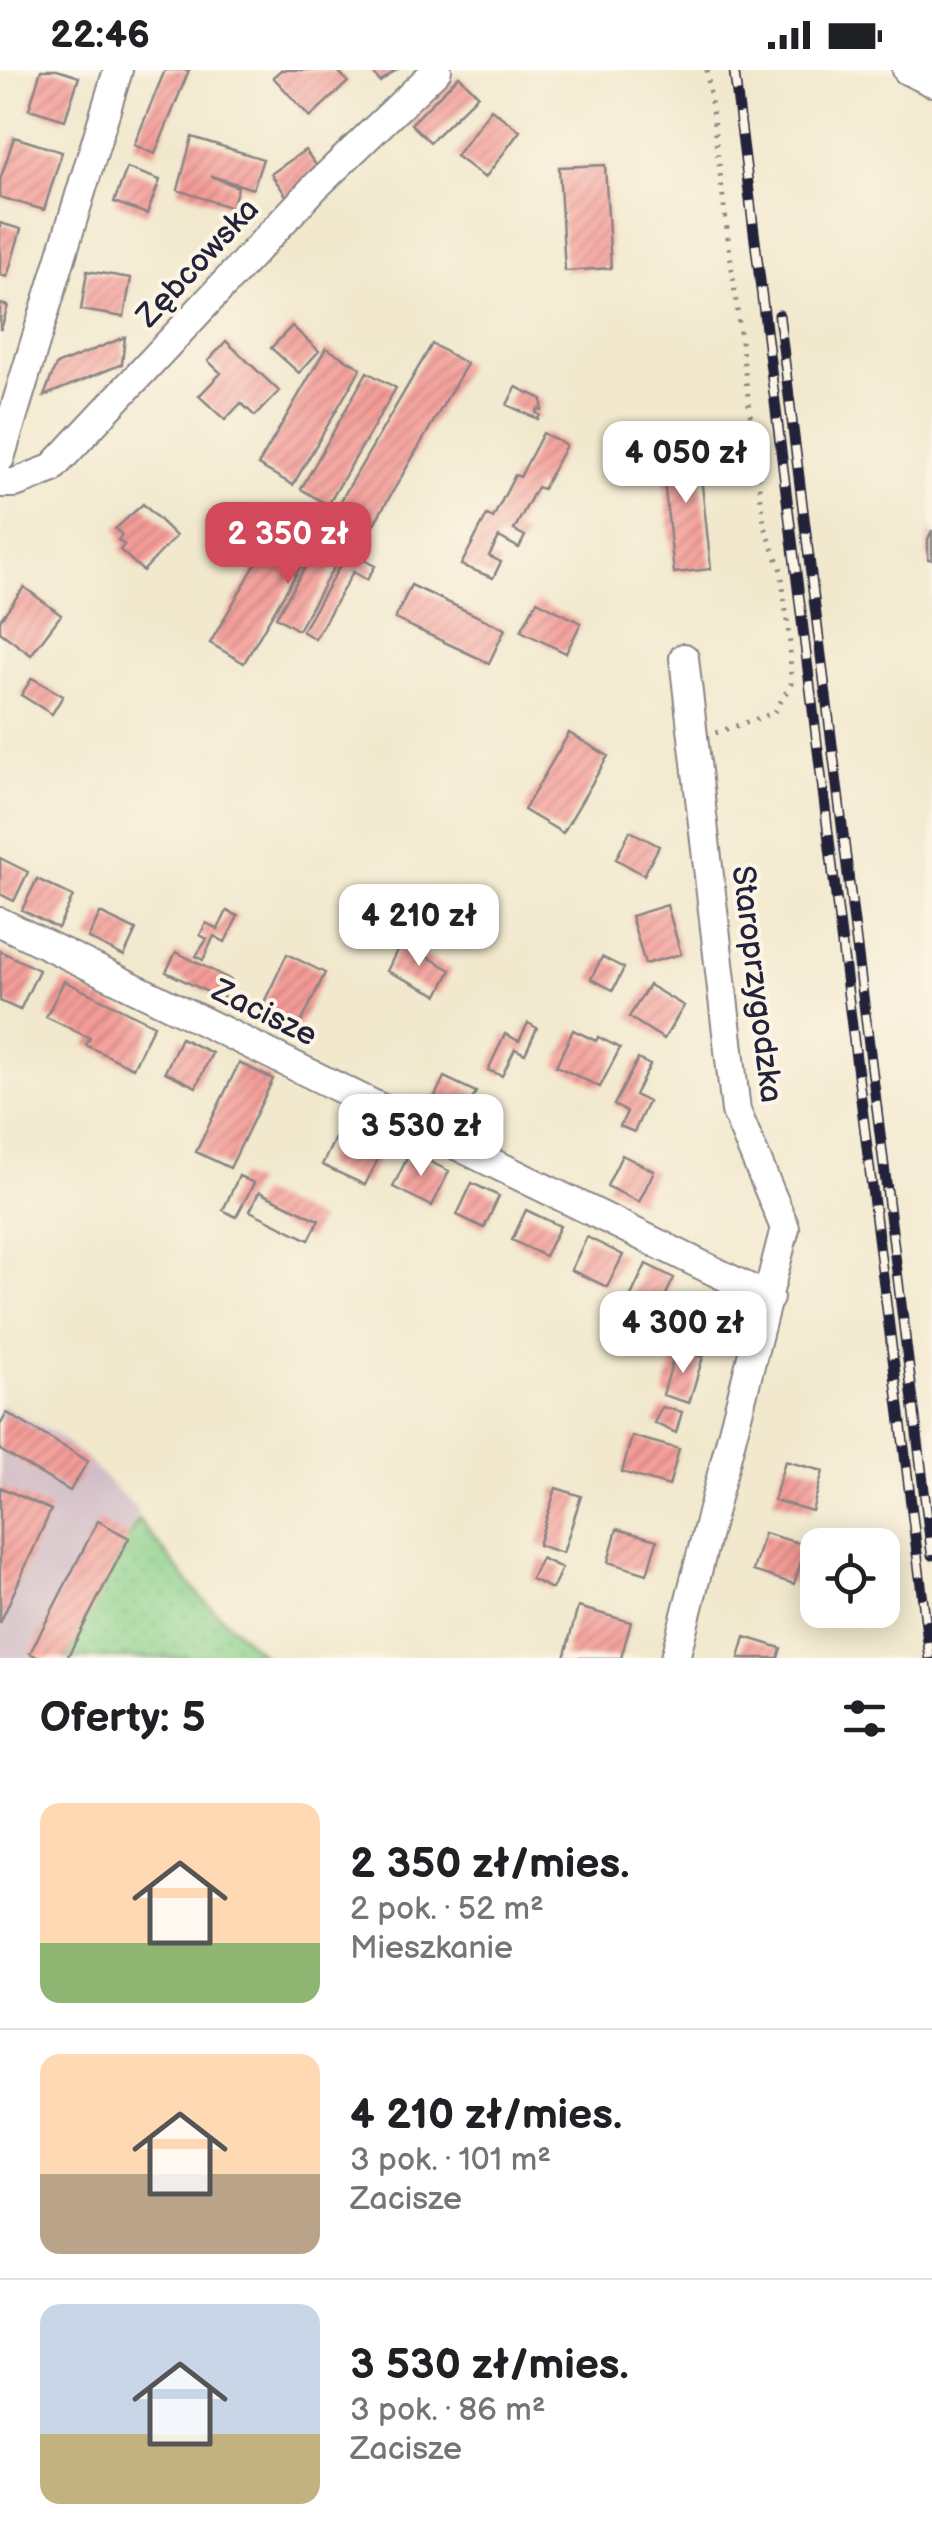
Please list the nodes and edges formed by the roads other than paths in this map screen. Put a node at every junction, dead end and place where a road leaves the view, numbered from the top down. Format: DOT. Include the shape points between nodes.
graph roads {
  1 [pos="118,70"];
  2 [pos="437,70"];
  3 [pos="907,70"];
  4 [pos="932,82"];
  5 [pos="0,458"];
  6 [pos="0,482"];
  7 [pos="684,658"];
  8 [pos="0,922"];
  9 [pos="769,1298"];
  10 [pos="675,1658"];
  1 -- 5 [label="street"];
  2 -- 6 [label="street, Zębcowska" via="314,188 50,469"];
  3 -- 4 [label="street"];
  7 -- 9 [label="street, Staroprzygodzka" via="736,1111 785,1228"];
  8 -- 9 [label="street, Zacisze"];
  9 -- 10 [label="street, Staroprzygodzka"];
}
